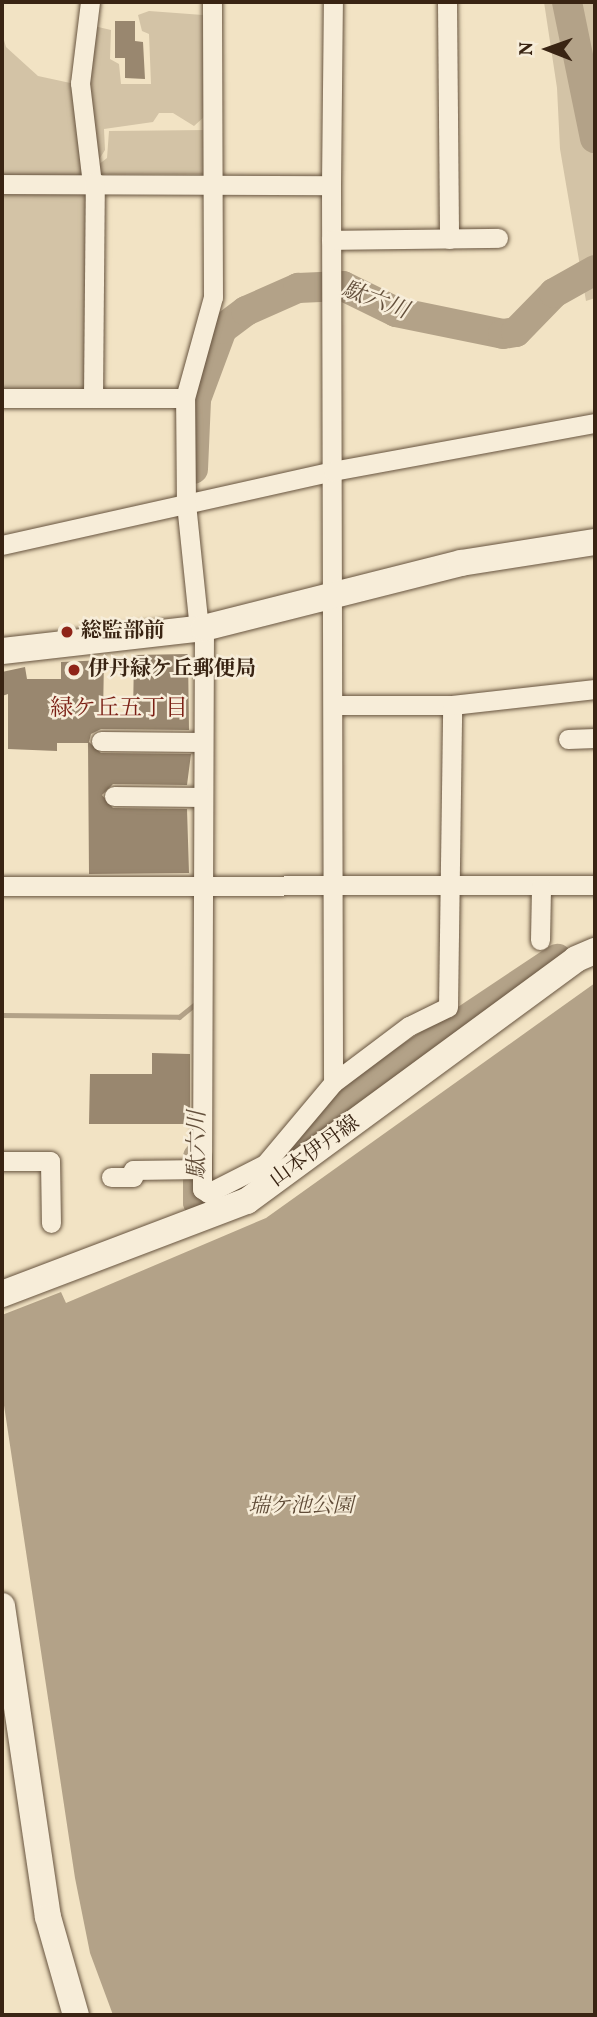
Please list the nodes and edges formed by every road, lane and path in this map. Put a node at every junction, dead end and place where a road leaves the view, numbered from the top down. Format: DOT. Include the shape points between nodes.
graph roads {
  1 [pos="90,2"];
  2 [pos="212,2"];
  3 [pos="333,2"];
  4 [pos="447,2"];
  5 [pos="94,182"];
  6 [pos="214,183"];
  7 [pos="2,184"];
  8 [pos="331,184"];
  9 [pos="449,239"];
  10 [pos="498,239"];
  11 [pos="331,240"];
  12 [pos="2,398"];
  13 [pos="93,398"];
  14 [pos="185,398"];
  15 [pos="595,423"];
  16 [pos="332,471"];
  17 [pos="186,503"];
  18 [pos="595,542"];
  19 [pos="2,545"];
  20 [pos="333,594"];
  21 [pos="201,628"];
  22 [pos="2,651"];
  23 [pos="595,689"];
  24 [pos="333,705"];
  25 [pos="452,705"];
  26 [pos="595,738"];
  27 [pos="568,739"];
  28 [pos="102,741"];
  29 [pos="198,742"];
  30 [pos="114,796"];
  31 [pos="203,797"];
  32 [pos="595,884"];
  33 [pos="2,886"];
  34 [pos="199,886"];
  35 [pos="541,886"];
  36 [pos="334,887"];
  37 [pos="453,888"];
  38 [pos="540,940"];
  39 [pos="595,951"];
  40 [pos="333,1083"];
  41 [pos="2,1161"];
  42 [pos="199,1169"];
  43 [pos="111,1177"];
  44 [pos="51,1223"];
  45 [pos="2,1294"];
  46 [pos="2,1606"];
  47 [pos="76,2015"];
  1 -- 5 [label="street" via="80,83"];
  2 -- 6 [label="street"];
  3 -- 8 [label="street"];
  4 -- 9 [label="street"];
  5 -- 6 [label="street"];
  5 -- 7 [label="street"];
  5 -- 13 [label="street"];
  6 -- 8 [label="street"];
  6 -- 14 [label="street" via="213,297"];
  8 -- 11 [label="street"];
  9 -- 10 [label="street"];
  9 -- 11 [label="street"];
  11 -- 16 [label="street"];
  12 -- 13 [label="street"];
  13 -- 14 [label="street"];
  14 -- 17 [label="street"];
  15 -- 16 [label="street"];
  16 -- 17 [label="street"];
  16 -- 20 [label="street"];
  17 -- 19 [label="street"];
  17 -- 21 [label="street"];
  18 -- 20 [label="street" via="461,563"];
  20 -- 21 [label="street"];
  20 -- 24 [label="street"];
  21 -- 22 [label="street"];
  21 -- 29 [label="street"];
  23 -- 25 [label="street"];
  24 -- 25 [label="street"];
  24 -- 36 [label="street"];
  25 -- 37 [label="street"];
  26 -- 27 [label="street"];
  28 -- 29 [label="street"];
  29 -- 31 [label="street"];
  30 -- 31 [label="street"];
  31 -- 34 [label="street"];
  32 -- 35 [label="street"];
  33 -- 34 [label="street"];
  34 -- 36 [label="street"];
  34 -- 42 [label="street"];
  35 -- 37 [label="street"];
  35 -- 38 [label="street"];
  36 -- 37 [label="street"];
  36 -- 40 [label="street"];
  37 -- 40 [label="street" via="448,1007 409,1026"];
  39 -- 45 [label="street, 山本伊丹線" via="576,959 247,1201"];
  40 -- 42 [label="street" via="265,1164 208,1193 202,1189"];
  41 -- 44 [label="street" via="50,1161"];
  42 -- 43 [label="street" via="133,1170 133,1177"];
  46 -- 47 [label="street" via="48,1917"];
}
